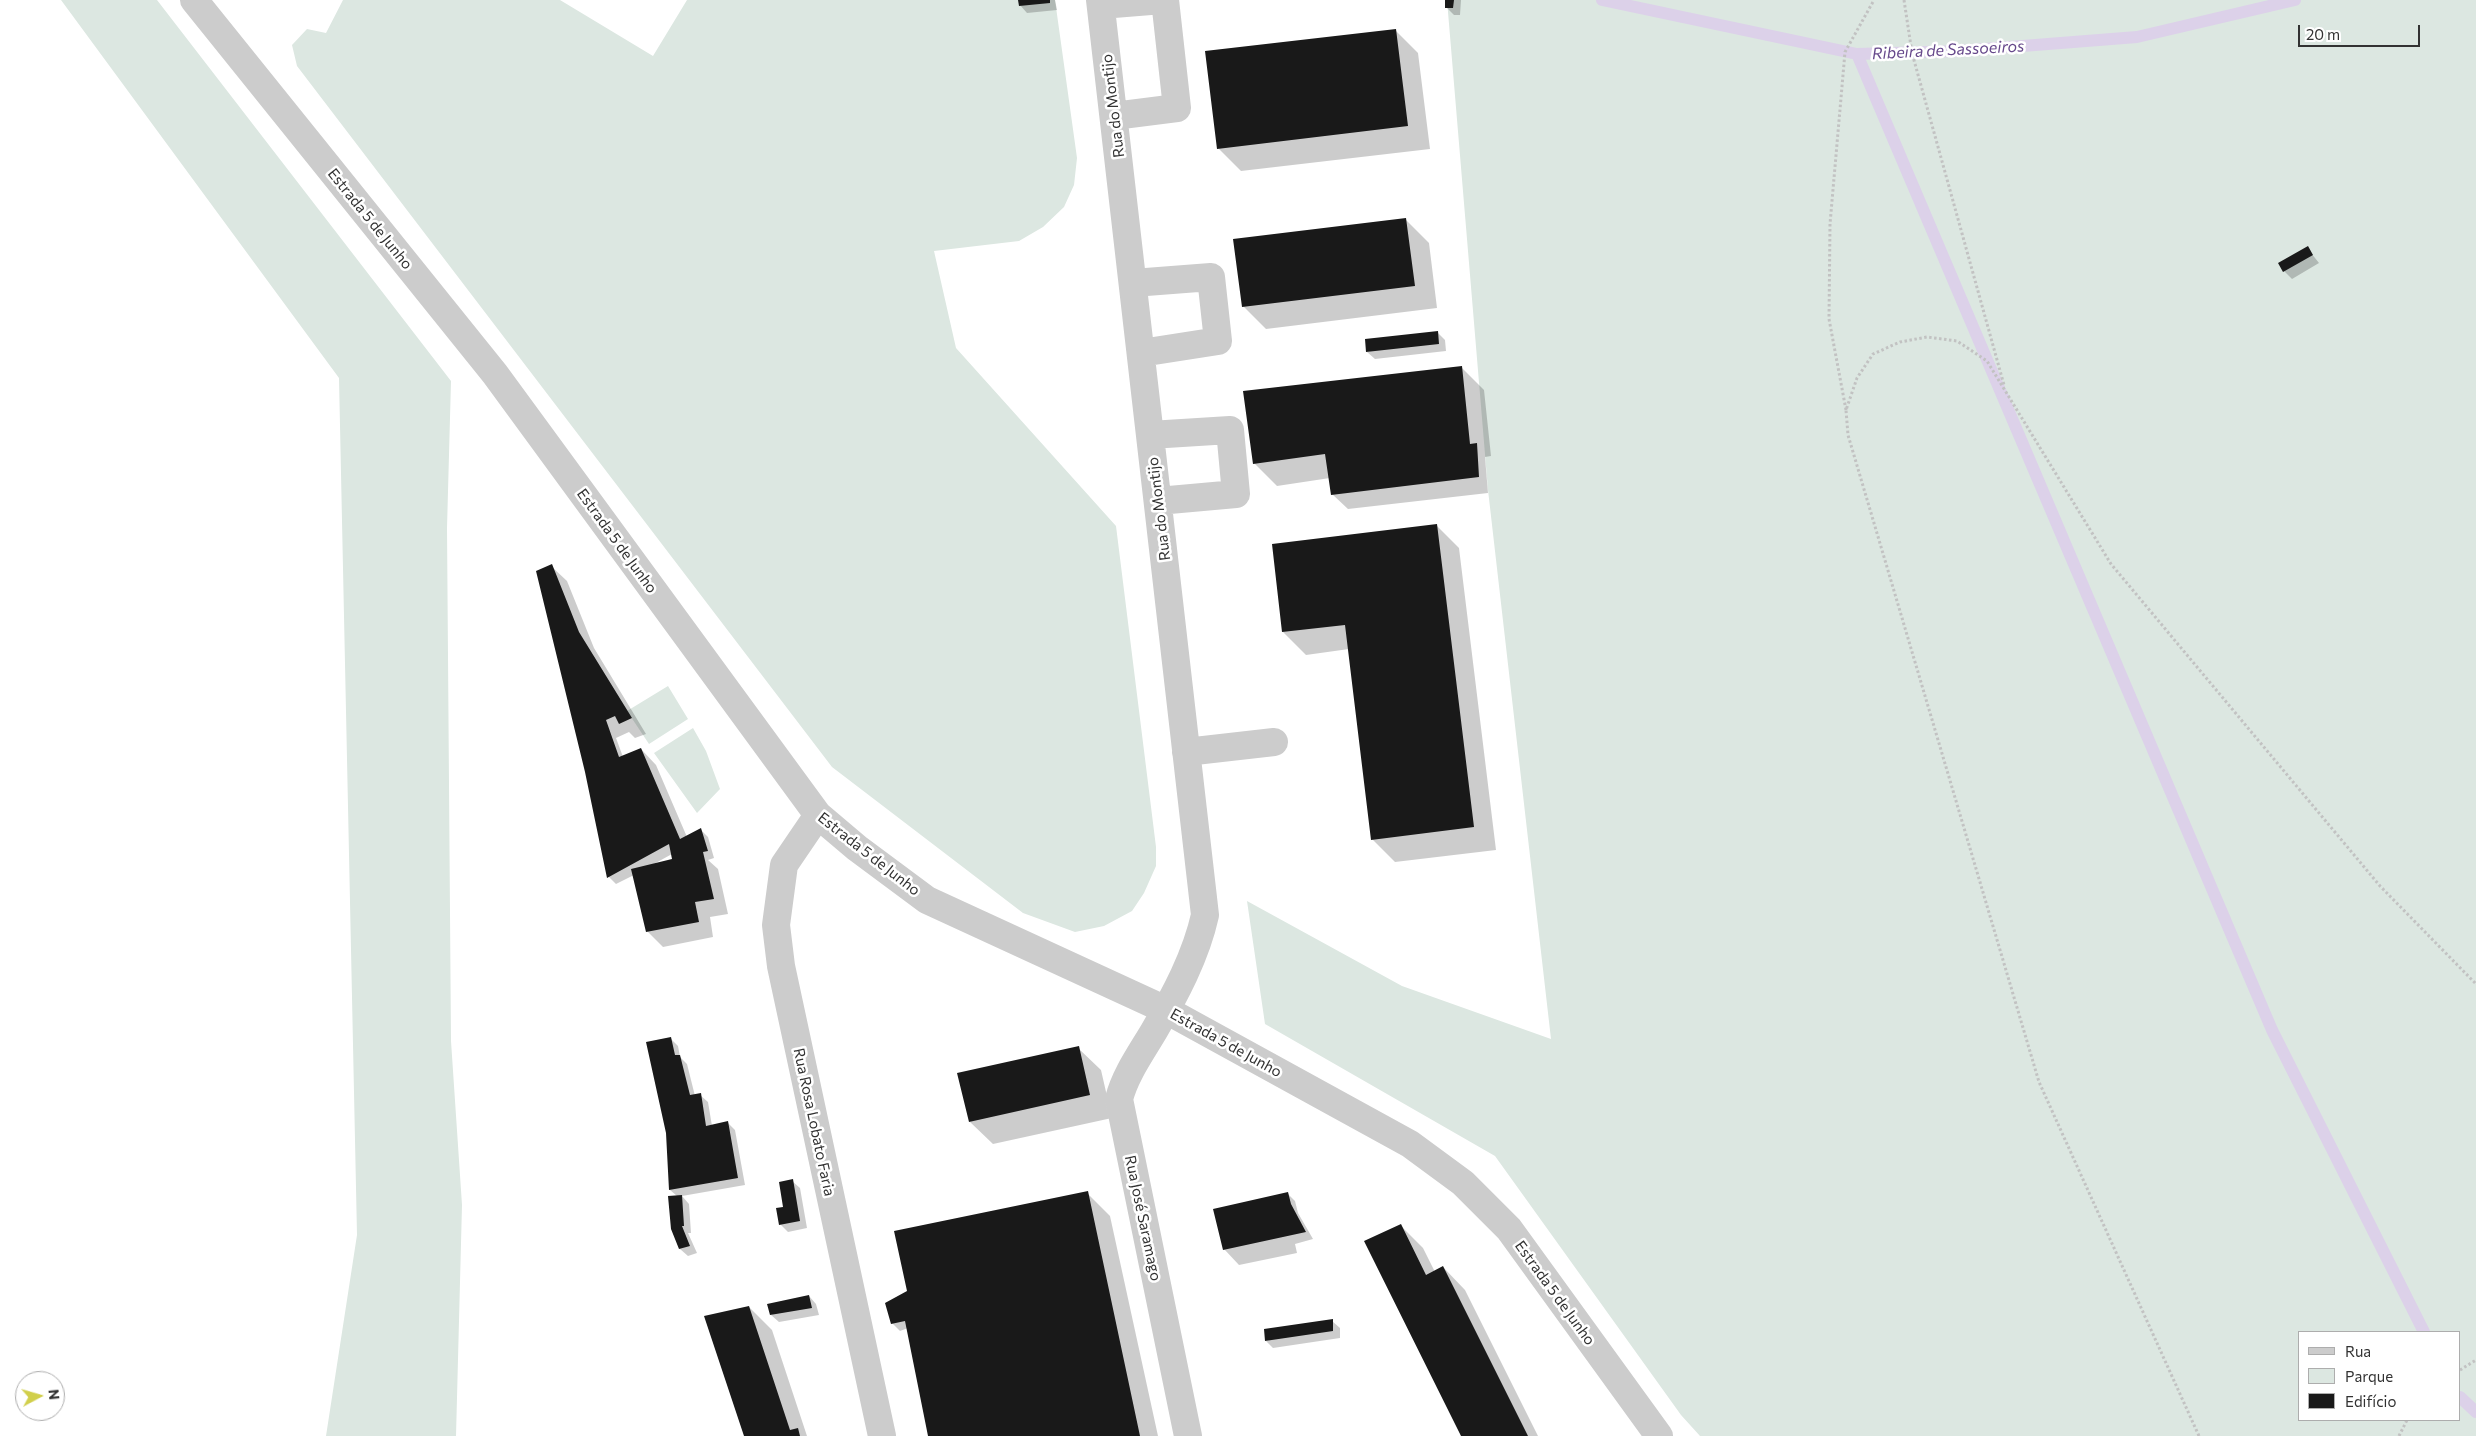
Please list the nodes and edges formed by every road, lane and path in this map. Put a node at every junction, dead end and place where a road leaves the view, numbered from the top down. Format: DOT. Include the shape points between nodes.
graph roads {
  1 [pos="194,0"];
  2 [pos="1164,0"];
  3 [pos="1874,0"];
  4 [pos="1904,0"];
  5 [pos="1101,2"];
  6 [pos="1114,116"];
  7 [pos="1133,283"];
  8 [pos="1141,353"];
  9 [pos="2006,391"];
  10 [pos="1846,410"];
  11 [pos="1150,435"];
  12 [pos="1158,501"];
  13 [pos="1274,742"];
  14 [pos="1186,752"];
  15 [pos="818,815"];
  16 [pos="2476,984"];
  17 [pos="1166,1010"];
  18 [pos="2476,1360"];
  19 [pos="2461,1369"];
  20 [pos="2406,1421"];
  21 [pos="882,1436"];
  22 [pos="1188,1436"];
  23 [pos="1659,1436"];
  24 [pos="2199,1436"];
  25 [pos="2399,1436"];
  1 -- 15 [label="street, Estrada 5 de Junho" via="496,374"];
  2 -- 5 [label="street"];
  2 -- 6 [label="street" via="1177,108"];
  3 -- 10 [label="path" via="1845,52 1830,224 1829,319"];
  4 -- 9 [label="path" via="1912,53"];
  5 -- 6 [label="street, Rua do Montijo"];
  6 -- 7 [label="street, Rua do Montijo"];
  7 -- 8 [label="street, Rua do Montijo"];
  7 -- 8 [label="street" via="1211,277 1218,342"];
  8 -- 11 [label="street, Rua do Montijo"];
  9 -- 10 [label="path" via="1987,361 1956,341 1927,337 1900,342 1874,354 1857,378"];
  9 -- 16 [label="path" via="2111,564 2380,886"];
  10 -- 24 [label="path" via="1848,435 2038,1082"];
  11 -- 12 [label="street, Rua do Montijo"];
  11 -- 12 [label="street" via="1230,430 1236,494"];
  12 -- 14 [label="street, Rua do Montijo"];
  13 -- 14 [label="street"];
  14 -- 17 [label="street, Rua do Montijo" via="1205,915 1200,938"];
  15 -- 17 [label="street, Estrada 5 de Junho" via="927,900"];
  15 -- 21 [label="street, Rua Rosa Lobato Faria" via="784,866 776,925 781,966"];
  17 -- 22 [label="street, Rua José Saramago" via="1123,1085 1119,1100"];
  17 -- 23 [label="street, Estrada 5 de Junho" via="1410,1144 1463,1183 1509,1229"];
  18 -- 19 [label="path"];
  20 -- 25 [label="path"];
}
